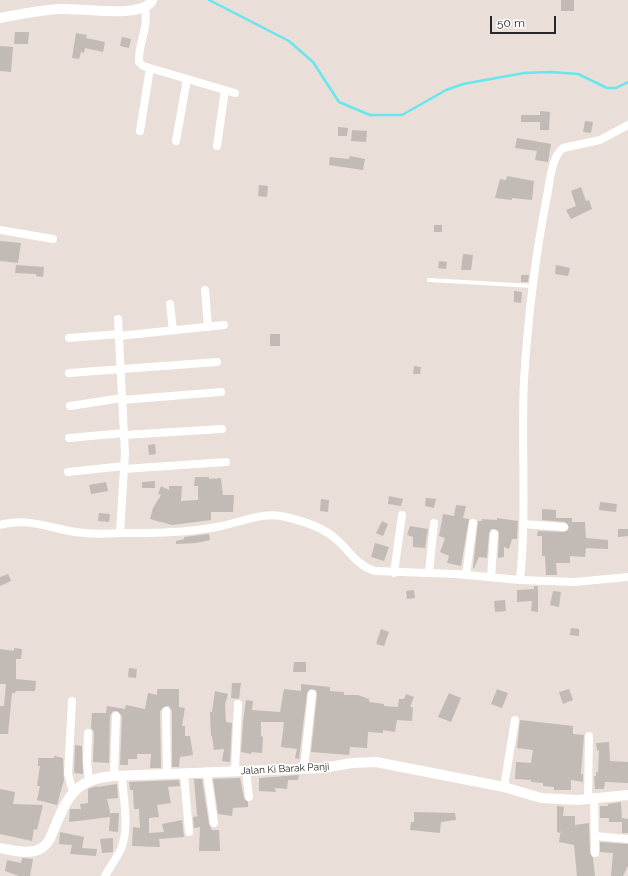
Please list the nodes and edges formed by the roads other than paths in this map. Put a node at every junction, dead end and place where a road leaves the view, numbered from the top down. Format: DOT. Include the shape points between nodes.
graph roads {
  1 [pos="152,0"];
  2 [pos="145,8"];
  3 [pos="0,18"];
  4 [pos="150,68"];
  5 [pos="187,79"];
  6 [pos="225,90"];
  7 [pos="235,93"];
  8 [pos="628,125"];
  9 [pos="140,131"];
  10 [pos="176,141"];
  11 [pos="217,146"];
  12 [pos="0,230"];
  13 [pos="53,240"];
  14 [pos="429,280"];
  15 [pos="532,286"];
  16 [pos="205,290"];
  17 [pos="170,304"];
  18 [pos="118,319"];
  19 [pos="224,325"];
  20 [pos="208,327"];
  21 [pos="173,330"];
  22 [pos="119,335"];
  23 [pos="69,338"];
  24 [pos="217,362"];
  25 [pos="121,368"];
  26 [pos="69,373"];
  27 [pos="222,392"];
  28 [pos="122,399"];
  29 [pos="70,406"];
  30 [pos="222,429"];
  31 [pos="124,434"];
  32 [pos="69,438"];
  33 [pos="226,462"];
  34 [pos="124,467"];
  35 [pos="68,472"];
  36 [pos="402,515"];
  37 [pos="434,523"];
  38 [pos="473,523"];
  39 [pos="523,524"];
  40 [pos="0,526"];
  41 [pos="564,527"];
  42 [pos="120,534"];
  43 [pos="494,534"];
  44 [pos="429,572"];
  45 [pos="394,573"];
  46 [pos="466,575"];
  47 [pos="491,577"];
  48 [pos="628,577"];
  49 [pos="520,580"];
  50 [pos="312,694"];
  51 [pos="72,701"];
  52 [pos="238,704"];
  53 [pos="166,711"];
  54 [pos="116,716"];
  55 [pos="515,720"];
  56 [pos="88,733"];
  57 [pos="588,736"];
  58 [pos="304,768"];
  59 [pos="246,770"];
  60 [pos="235,771"];
  61 [pos="207,773"];
  62 [pos="184,774"];
  63 [pos="167,775"];
  64 [pos="118,776"];
  65 [pos="89,781"];
  66 [pos="504,787"];
  67 [pos="73,792"];
  68 [pos="628,796"];
  69 [pos="249,797"];
  70 [pos="591,798"];
  71 [pos="214,823"];
  72 [pos="189,832"];
  73 [pos="595,836"];
  74 [pos="628,839"];
  75 [pos="0,848"];
  76 [pos="595,853"];
  77 [pos="105,876"];
  1 -- 2 [label="street"];
  2 -- 3 [label="street" via="107,11 61,9"];
  2 -- 4 [label="street" via="146,24 138,55 139,62"];
  4 -- 5 [label="street"];
  4 -- 9 [label="street"];
  5 -- 6 [label="street"];
  5 -- 10 [label="street"];
  6 -- 7 [label="street"];
  6 -- 11 [label="street"];
  8 -- 15 [label="street" via="600,140 568,146 559,151 553,166"];
  12 -- 13 [label="street"];
  14 -- 15 [label="lane"];
  15 -- 39 [label="street" via="524,379"];
  16 -- 20 [label="street"];
  17 -- 21 [label="street"];
  18 -- 22 [label="street"];
  19 -- 20 [label="street"];
  20 -- 21 [label="street"];
  21 -- 22 [label="street"];
  22 -- 23 [label="street"];
  22 -- 25 [label="street"];
  24 -- 25 [label="street"];
  25 -- 26 [label="street"];
  25 -- 28 [label="street"];
  27 -- 28 [label="street"];
  28 -- 29 [label="street"];
  28 -- 31 [label="street"];
  30 -- 31 [label="street"];
  31 -- 32 [label="street"];
  31 -- 34 [label="street"];
  33 -- 34 [label="street"];
  34 -- 35 [label="street"];
  34 -- 42 [label="street"];
  36 -- 45 [label="street"];
  37 -- 44 [label="street"];
  38 -- 46 [label="street"];
  39 -- 41 [label="street"];
  39 -- 49 [label="street"];
  40 -- 42 [label="street" via="24,523 77,532"];
  42 -- 45 [label="street" via="193,530 219,527 254,517 285,516 329,534 353,559 366,568"];
  43 -- 47 [label="street"];
  44 -- 45 [label="street"];
  44 -- 46 [label="street"];
  46 -- 47 [label="street"];
  47 -- 49 [label="street"];
  48 -- 49 [label="street" via="575,582"];
  50 -- 58 [label="street"];
  51 -- 67 [label="street" via="68,774"];
  52 -- 60 [label="street"];
  53 -- 63 [label="street"];
  54 -- 64 [label="street"];
  55 -- 66 [label="street"];
  56 -- 65 [label="street"];
  57 -- 70 [label="street"];
  58 -- 59 [label="street, Jalan Ki Barak Panji"];
  58 -- 66 [label="street, Jalan Ki Barak Panji" via="376,762"];
  59 -- 60 [label="street, Jalan Ki Barak Panji"];
  59 -- 69 [label="street"];
  60 -- 61 [label="street, Jalan Ki Barak Panji"];
  61 -- 62 [label="street, Jalan Ki Barak Panji"];
  61 -- 71 [label="street"];
  62 -- 63 [label="street, Jalan Ki Barak Panji"];
  62 -- 72 [label="street"];
  63 -- 64 [label="street, Jalan Ki Barak Panji"];
  64 -- 65 [label="street, Jalan Ki Barak Panji"];
  64 -- 77 [label="street" via="125,831 120,850"];
  65 -- 67 [label="street, Jalan Ki Barak Panji"];
  66 -- 70 [label="street, Jalan Ki Barak Panji" via="541,798"];
  67 -- 75 [label="street, Jalan Ki Barak Panji" via="49,841 40,849 24,851"];
  68 -- 70 [label="street, Jalan Ki Barak Panji"];
  70 -- 73 [label="street"];
  73 -- 74 [label="street"];
  73 -- 76 [label="street"];
}
